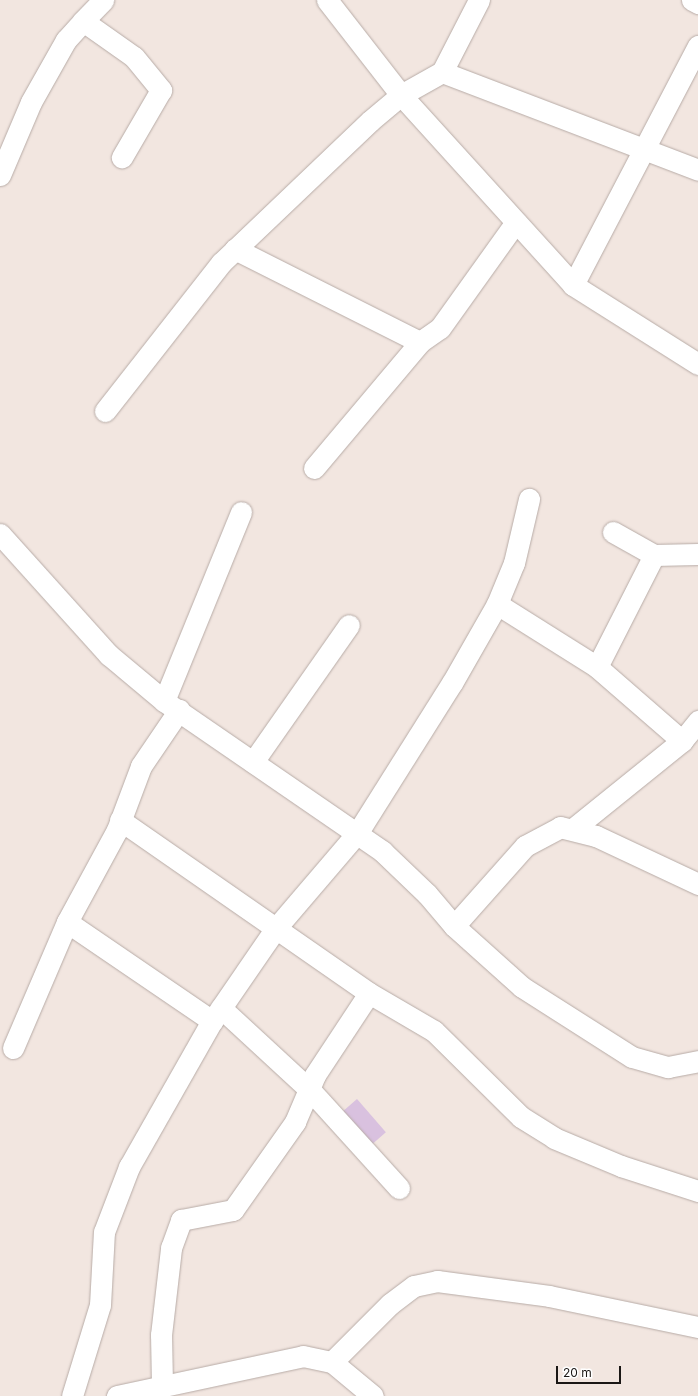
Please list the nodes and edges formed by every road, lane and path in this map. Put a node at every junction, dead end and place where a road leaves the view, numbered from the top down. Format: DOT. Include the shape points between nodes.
graph roads {
  1 [pos="103,0"];
  2 [pos="327,0"];
  3 [pos="480,0"];
  4 [pos="692,0"];
  5 [pos="698,2"];
  6 [pos="83,21"];
  7 [pos="698,46"];
  8 [pos="442,72"];
  9 [pos="401,95"];
  10 [pos="644,149"];
  11 [pos="122,157"];
  12 [pos="698,170"];
  13 [pos="0,175"];
  14 [pos="516,222"];
  15 [pos="235,249"];
  16 [pos="573,285"];
  17 [pos="420,342"];
  18 [pos="698,364"];
  19 [pos="105,411"];
  20 [pos="314,468"];
  21 [pos="529,499"];
  22 [pos="241,512"];
  23 [pos="613,532"];
  24 [pos="0,534"];
  25 [pos="698,554"];
  26 [pos="654,555"];
  27 [pos="497,604"];
  28 [pos="349,625"];
  29 [pos="596,667"];
  30 [pos="171,705"];
  31 [pos="698,721"];
  32 [pos="682,741"];
  33 [pos="253,762"];
  34 [pos="120,820"];
  35 [pos="574,828"];
  36 [pos="358,832"];
  37 [pos="698,884"];
  38 [pos="67,922"];
  39 [pos="454,926"];
  40 [pos="276,928"];
  41 [pos="369,993"];
  42 [pos="217,1015"];
  43 [pos="13,1048"];
  44 [pos="698,1061"];
  45 [pos="311,1091"];
  46 [pos="399,1188"];
  47 [pos="698,1191"];
  48 [pos="698,1325"];
  49 [pos="332,1362"];
  50 [pos="162,1385"];
  51 [pos="72,1396"];
  52 [pos="117,1396"];
  53 [pos="373,1396"];
  1 -- 6 [label="street"];
  2 -- 9 [label="street"];
  3 -- 8 [label="street"];
  4 -- 5 [label="street"];
  6 -- 11 [label="street" via="134,57 151,74 161,90"];
  6 -- 13 [label="street" via="66,40 31,102"];
  7 -- 10 [label="street"];
  8 -- 9 [label="street"];
  8 -- 10 [label="street"];
  9 -- 14 [label="street"];
  9 -- 15 [label="street"];
  10 -- 12 [label="street"];
  10 -- 16 [label="street"];
  14 -- 16 [label="street"];
  14 -- 17 [label="street" via="440,328"];
  15 -- 17 [label="street"];
  15 -- 19 [label="street"];
  16 -- 18 [label="street"];
  17 -- 20 [label="street"];
  21 -- 27 [label="street" via="514,563"];
  22 -- 30 [label="street"];
  23 -- 26 [label="street"];
  24 -- 30 [label="street" via="109,655"];
  25 -- 26 [label="street"];
  26 -- 29 [label="street"];
  27 -- 29 [label="street"];
  27 -- 36 [label="street" via="452,683"];
  28 -- 33 [label="street"];
  29 -- 32 [label="street"];
  30 -- 33 [label="street"];
  30 -- 34 [label="street" via="141,766"];
  31 -- 32 [label="street"];
  32 -- 35 [label="street"];
  33 -- 36 [label="street"];
  34 -- 38 [label="street"];
  34 -- 40 [label="street"];
  35 -- 37 [label="street"];
  35 -- 39 [label="street" via="560,827 525,846"];
  36 -- 39 [label="street" via="427,894"];
  36 -- 40 [label="street"];
  38 -- 42 [label="street"];
  38 -- 43 [label="street"];
  39 -- 44 [label="street" via="522,987 632,1057 668,1067"];
  40 -- 41 [label="street"];
  40 -- 42 [label="street"];
  41 -- 45 [label="street" via="315,1075"];
  41 -- 47 [label="street" via="434,1031 521,1117 554,1138 621,1166"];
  42 -- 45 [label="street"];
  42 -- 51 [label="street" via="129,1167 104,1232 100,1305"];
  45 -- 46 [label="street"];
  45 -- 50 [label="street" via="295,1122 233,1210 181,1220 171,1248 161,1335"];
  48 -- 49 [label="street" via="549,1296 437,1281 414,1286 390,1304"];
  49 -- 50 [label="street" via="303,1356"];
  49 -- 53 [label="street"];
  50 -- 52 [label="street"];
}
